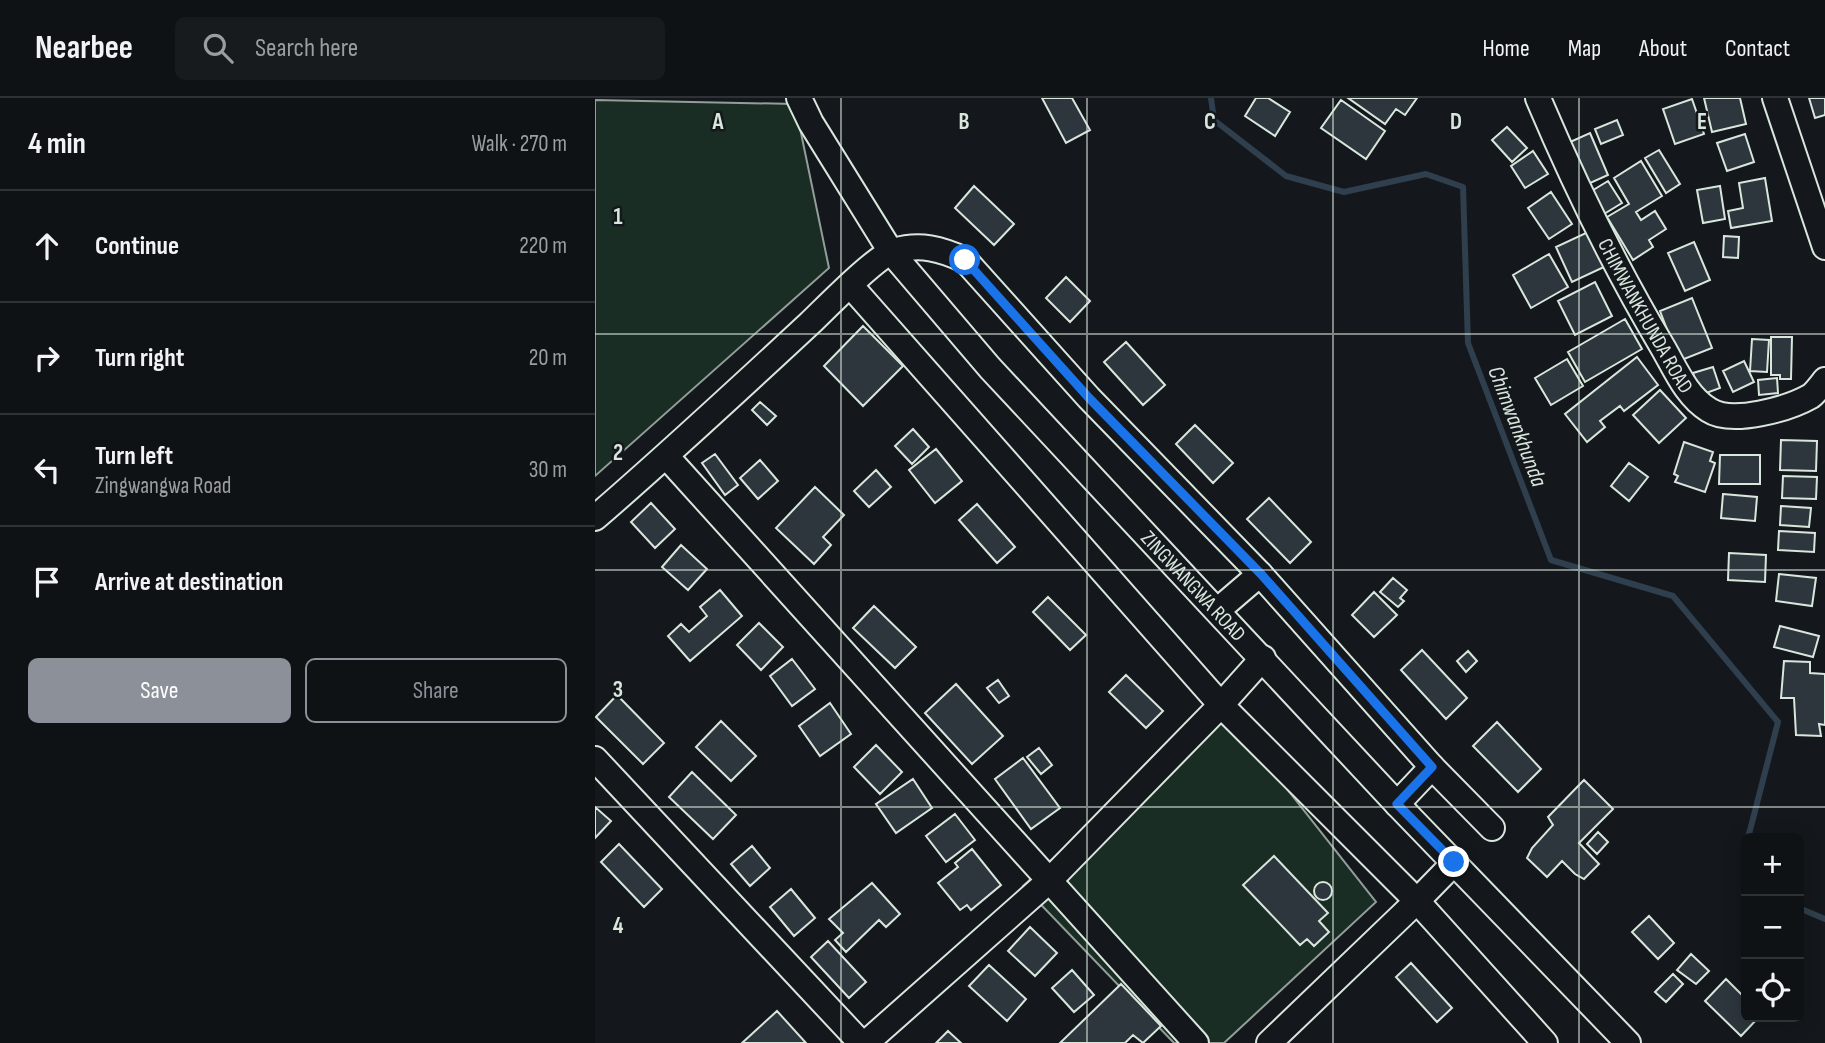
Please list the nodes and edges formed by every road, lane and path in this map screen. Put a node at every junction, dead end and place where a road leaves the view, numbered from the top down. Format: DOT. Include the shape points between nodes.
graph roads {
  1 [pos="799,98"];
  2 [pos="1538,98"];
  3 [pos="1775,98"];
  4 [pos="1825,247"];
  5 [pos="891,252"];
  6 [pos="850,285"];
  7 [pos="1825,380"];
  8 [pos="667,457"];
  9 [pos="595,518"];
  10 [pos="1261,574"];
  11 [pos="1218,610"];
  12 [pos="1263,658"];
  13 [pos="1220,705"];
  14 [pos="595,759"];
  15 [pos="1432,767"];
  16 [pos="1397,804"];
  17 [pos="1492,828"];
  18 [pos="1454,862"];
  19 [pos="1050,880"];
  20 [pos="1417,901"];
  21 [pos="864,1043"];
  22 [pos="1196,1043"];
  23 [pos="1269,1043"];
  24 [pos="1545,1043"];
  25 [pos="1628,1043"];
  1 -- 5 [label="street, ZINGWANGWA ROAD"];
  2 -- 7 [label="street, CHIMWANKHUNDA ROAD" via="1641,311 1689,393 1710,411 1736,416 1766,414 1812,395"];
  3 -- 4 [label="street"];
  5 -- 6 [label="street"];
  5 -- 10 [label="street" via="921,247 965,260 1089,398"];
  5 -- 11 [label="street, ZINGWANGWA ROAD" via="990,368"];
  6 -- 8 [label="street"];
  6 -- 13 [label="street"];
  8 -- 9 [label="street"];
  8 -- 19 [label="street"];
  10 -- 11 [label="street"];
  10 -- 15 [label="street"];
  11 -- 12 [label="street, ZINGWANGWA ROAD"];
  12 -- 13 [label="street"];
  12 -- 16 [label="street, ZINGWANGWA ROAD"];
  13 -- 19 [label="street"];
  13 -- 20 [label="street"];
  14 -- 21 [label="street"];
  15 -- 16 [label="street"];
  15 -- 17 [label="street"];
  16 -- 18 [label="street, ZINGWANGWA ROAD"];
  18 -- 20 [label="street"];
  18 -- 25 [label="street, ZINGWANGWA ROAD"];
  19 -- 21 [label="street"];
  19 -- 22 [label="street"];
  20 -- 23 [label="street"];
  20 -- 24 [label="street"];
}
